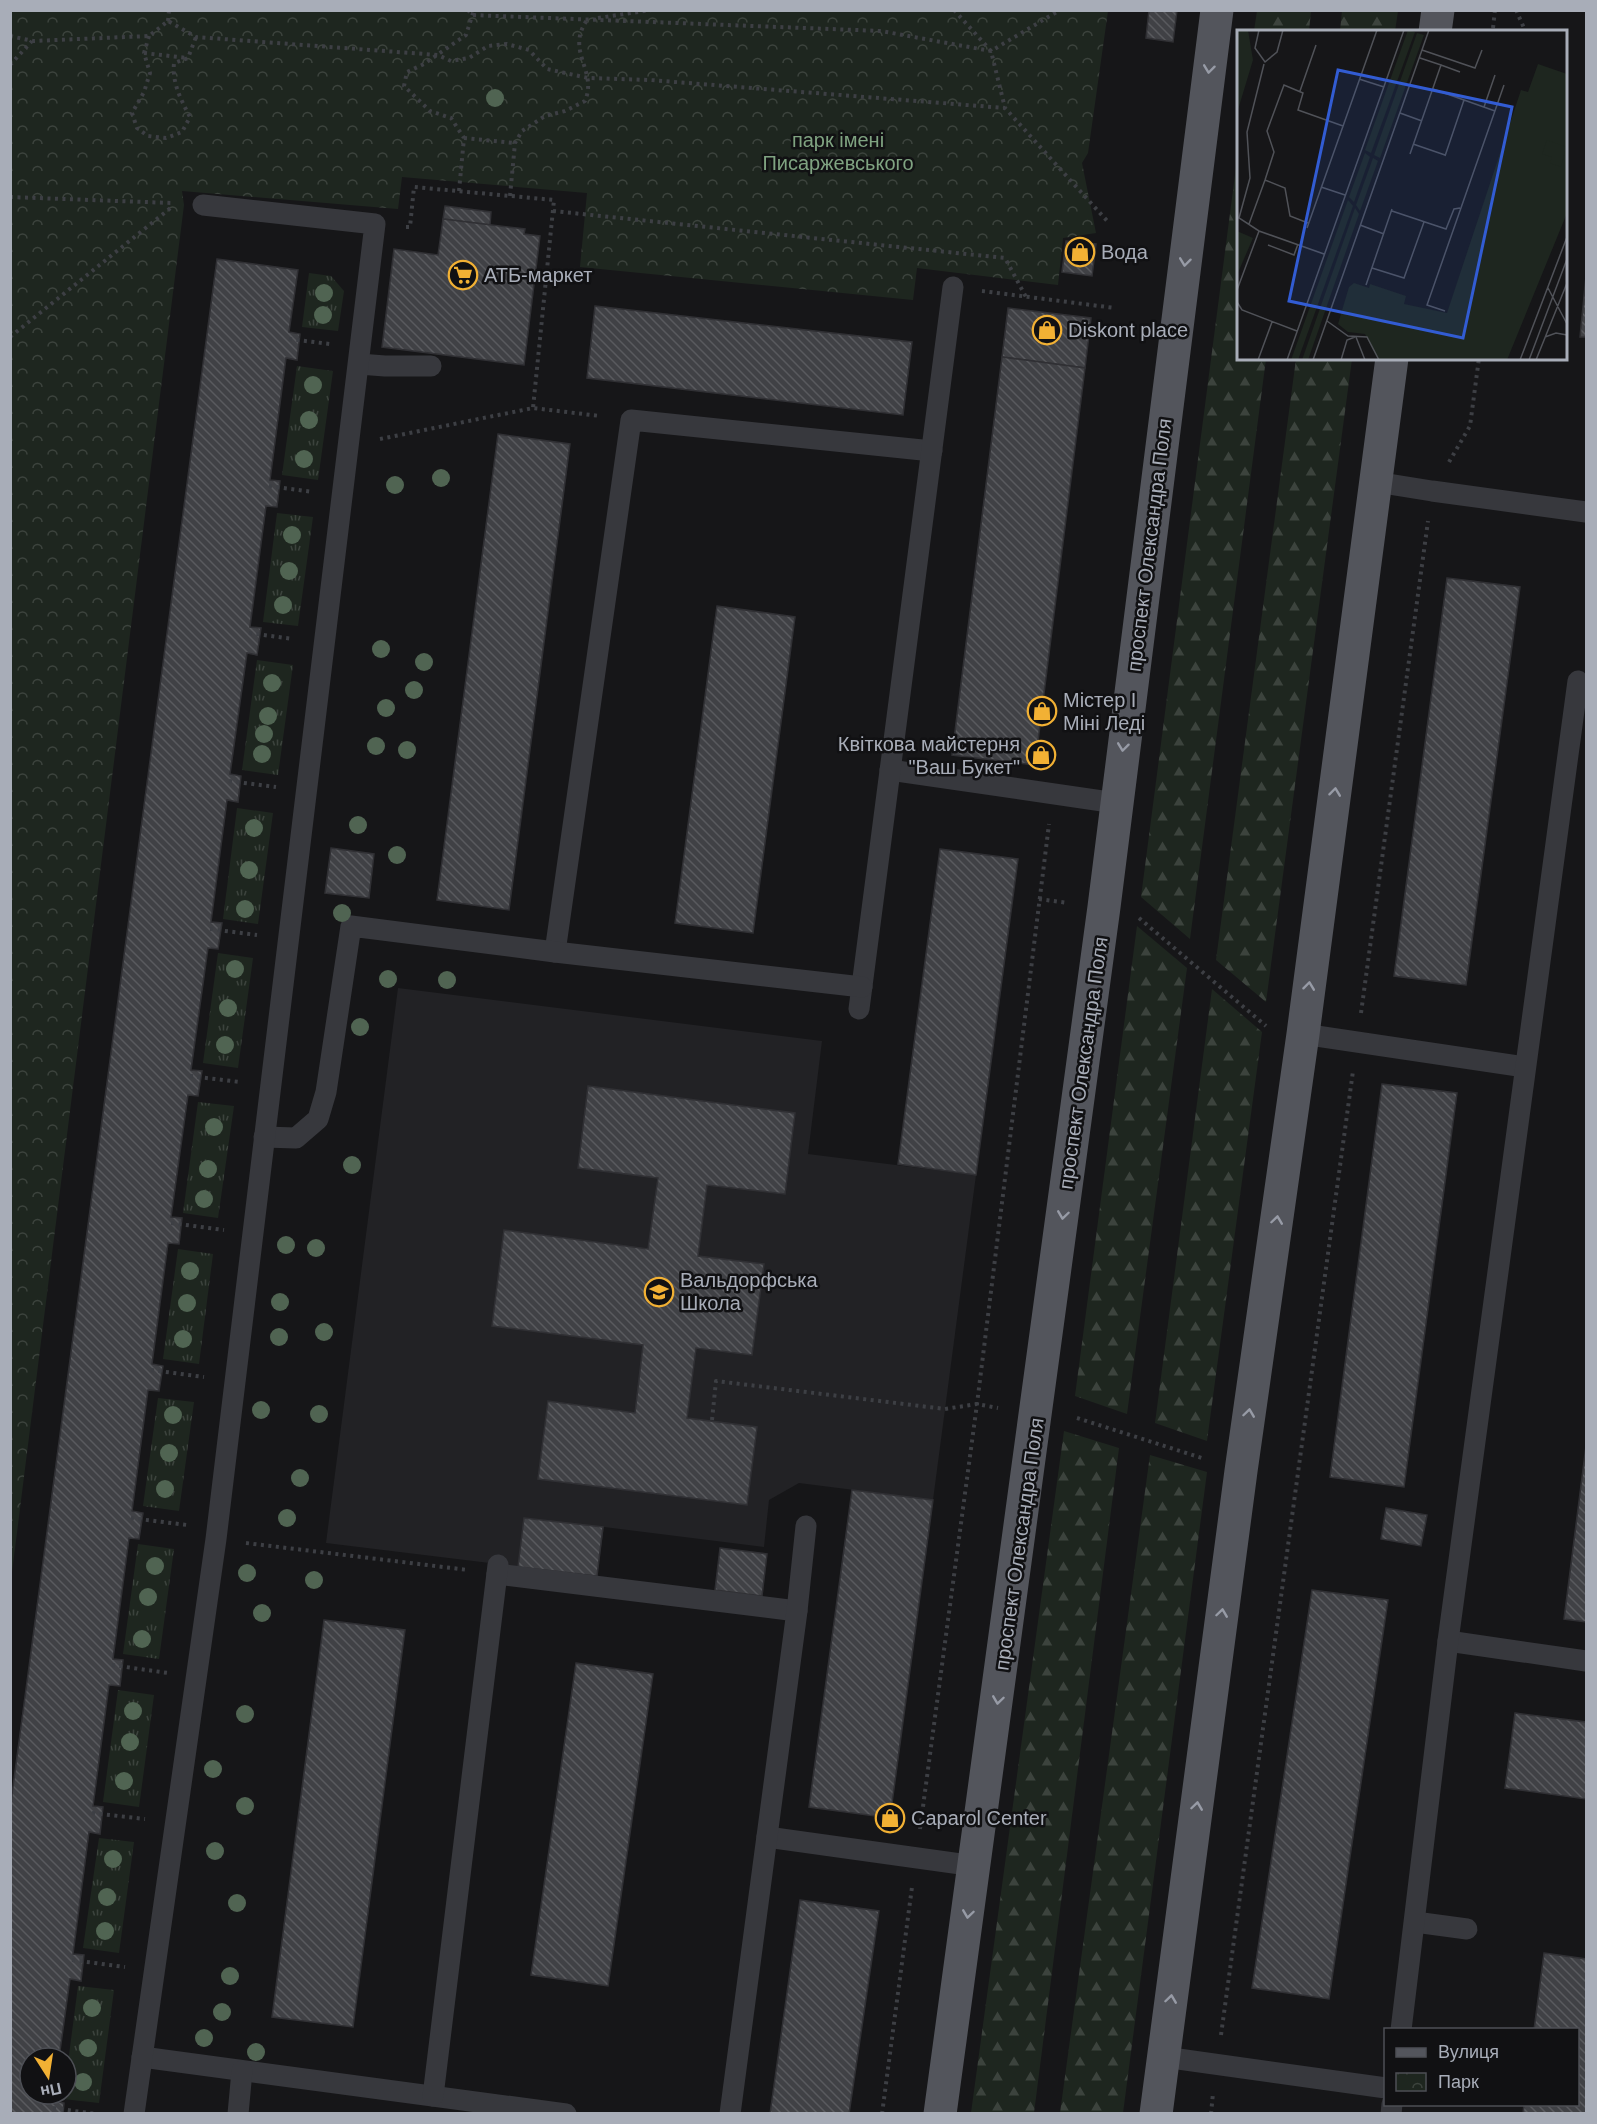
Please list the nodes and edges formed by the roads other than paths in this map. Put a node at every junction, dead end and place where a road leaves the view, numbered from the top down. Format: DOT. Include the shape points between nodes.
graph roads {
  1 [pos="1217,10"];
  2 [pos="1438,10"];
  3 [pos="1435,30"];
  4 [pos="203,205"];
  5 [pos="952,287"];
  6 [pos="360,356"];
  7 [pos="1392,360"];
  8 [pos="430,366"];
  9 [pos="932,451"];
  10 [pos="1376,482"];
  11 [pos="1587,512"];
  12 [pos="1578,681"];
  13 [pos="1580,726"];
  14 [pos="890,770"];
  15 [pos="1116,803"];
  16 [pos="555,952"];
  17 [pos="862,987"];
  18 [pos="859,1009"];
  19 [pos="1303,1034"];
  20 [pos="1525,1067"];
  21 [pos="264,1137"];
  22 [pos="806,1526"];
  23 [pos="797,1611"];
  24 [pos="1448,1641"];
  25 [pos="1587,1660"];
  26 [pos="767,1837"];
  27 [pos="975,1866"];
  28 [pos="1415,1922"];
  29 [pos="1467,1929"];
  30 [pos="1401,2028"];
  31 [pos="142,2057"];
  32 [pos="1164,2057"];
  33 [pos="242,2071"];
  34 [pos="1384,2088"];
  35 [pos="433,2096"];
  36 [pos="134,2114"];
  37 [pos="238,2114"];
  38 [pos="566,2114"];
  39 [pos="730,2114"];
  40 [pos="940,2114"];
  41 [pos="1156,2114"];
  1 -- 15 [label="main road, проспект Олександра Поля, one-way"];
  2 -- 3 [label="main road"];
  4 -- 6 [label="lane" via="375,224"];
  5 -- 9 [label="lane"];
  6 -- 8 [label="lane" via="385,366"];
  6 -- 21 [label="lane"];
  7 -- 10 [label="main road"];
  9 -- 14 [label="lane"];
  9 -- 16 [label="lane" via="631,420"];
  10 -- 11 [label="lane"];
  19 -- 10 [label="main road, one-way"];
  12 -- 13 [label="lane"];
  13 -- 20 [label="lane"];
  14 -- 15 [label="lane"];
  14 -- 17 [label="lane"];
  15 -- 27 [label="main road, проспект Олександра Поля, one-way"];
  16 -- 17 [label="lane"];
  16 -- 21 [label="lane" via="351,926 326,1092 318,1119 297,1138"];
  17 -- 18 [label="lane"];
  19 -- 20 [label="lane"];
  32 -- 19 [label="main road, one-way"];
  20 -- 24 [label="lane"];
  21 -- 31 [label="lane" via="216,1534"];
  22 -- 23 [label="lane"];
  23 -- 26 [label="lane"];
  23 -- 35 [label="lane" via="498,1570"];
  24 -- 25 [label="lane"];
  24 -- 28 [label="lane"];
  26 -- 27 [label="lane"];
  26 -- 39 [label="lane"];
  27 -- 40 [label="main road, проспект Олександра Поля, one-way"];
  28 -- 29 [label="lane"];
  28 -- 30 [label="lane"];
  31 -- 33 [label="lane"];
  31 -- 36 [label="lane"];
  32 -- 34 [label="lane"];
  32 -- 41 [label="main road"];
  33 -- 35 [label="lane"];
  33 -- 37 [label="lane"];
  35 -- 38 [label="lane"];
}
